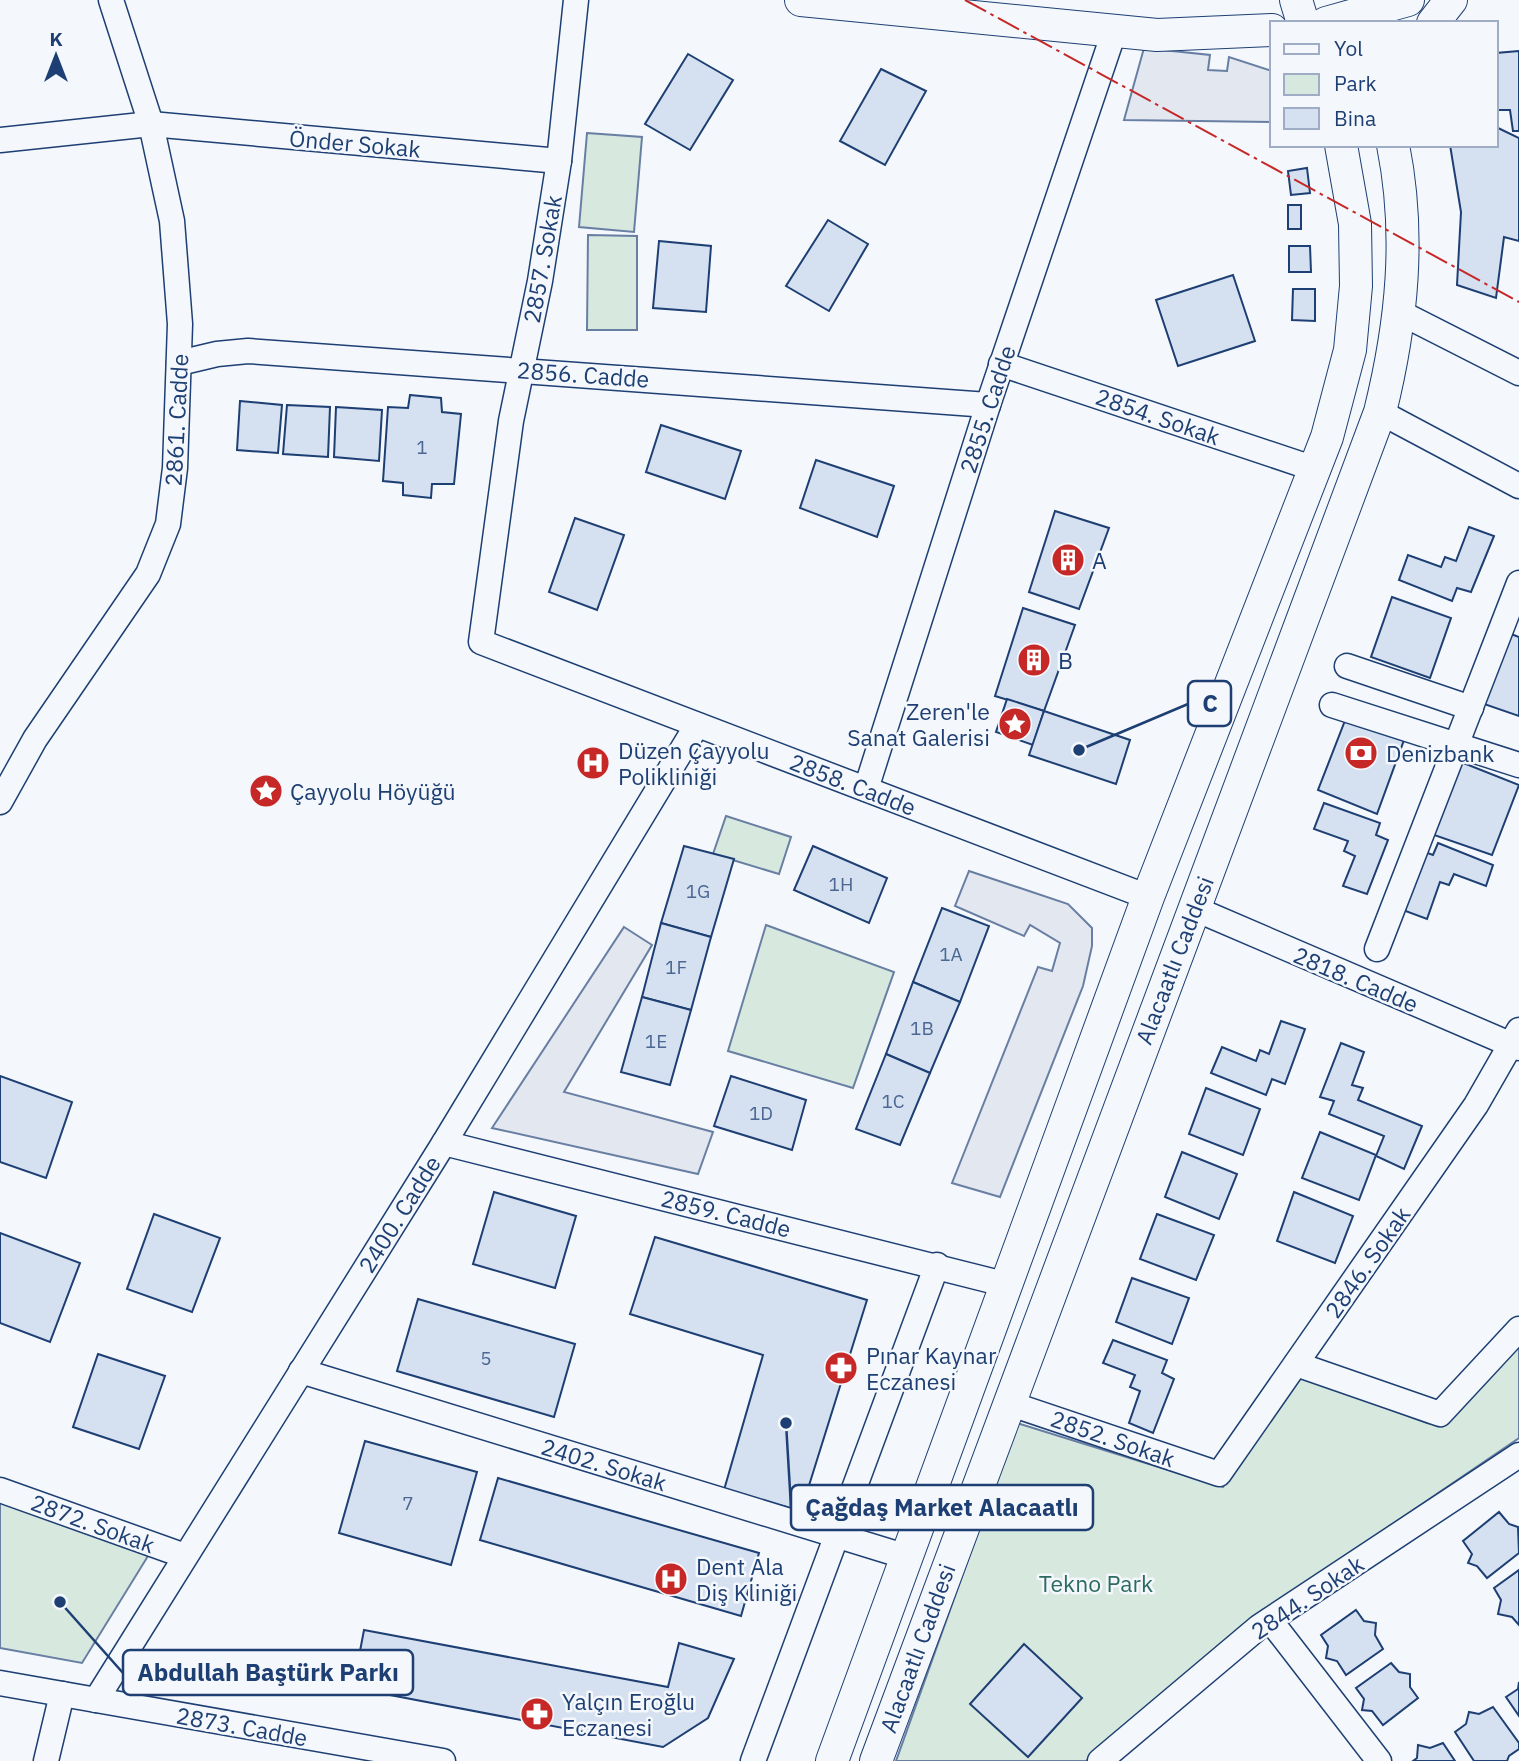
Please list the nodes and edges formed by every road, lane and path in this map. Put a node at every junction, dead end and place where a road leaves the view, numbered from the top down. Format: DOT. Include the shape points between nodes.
graph roads {
  1 [pos="111,0"];
  2 [pos="576,0"];
  3 [pos="801,0"];
  4 [pos="1297,0"];
  5 [pos="1408,0"];
  6 [pos="1451,0"];
  7 [pos="1344,16"];
  8 [pos="1302,21"];
  9 [pos="1435,21"];
  10 [pos="1270,30"];
  11 [pos="1114,32"];
  12 [pos="152,124"];
  13 [pos="0,140"];
  14 [pos="1341,147"];
  15 [pos="1392,147"];
  16 [pos="559,161"];
  17 [pos="1399,313"];
  18 [pos="179,363"];
  19 [pos="1001,364"];
  20 [pos="522,369"];
  21 [pos="1519,373"];
  22 [pos="988,405"];
  23 [pos="1380,412"];
  24 [pos="1315,469"];
  25 [pos="1519,486"];
  26 [pos="1519,583"];
  27 [pos="481,642"];
  28 [pos="1347,666"];
  29 [pos="1432,694"];
  30 [pos="1332,705"];
  31 [pos="1471,708"];
  32 [pos="697,725"];
  33 [pos="1419,732"];
  34 [pos="1456,744"];
  35 [pos="1519,765"];
  36 [pos="866,789"];
  37 [pos="0,802"];
  38 [pos="1148,897"];
  39 [pos="1193,908"];
  40 [pos="1377,949"];
  41 [pos="1516,1041"];
  42 [pos="443,1143"];
  43 [pos="937,1265"];
  44 [pos="1008,1285"];
  45 [pos="1519,1329"];
  46 [pos="1296,1364"];
  47 [pos="301,1371"];
  48 [pos="1008,1403"];
  49 [pos="1518,1460"];
  50 [pos="1219,1474"];
  51 [pos="0,1490"];
  52 [pos="836,1535"];
  53 [pos="185,1556"];
  54 [pos="907,1557"];
  55 [pos="1270,1620"];
  56 [pos="0,1683"];
  57 [pos="62,1694"];
  58 [pos="96,1700"];
  59 [pos="387,1756"];
  60 [pos="1107,1759"];
  61 [pos="46,1761"];
  62 [pos="443,1761"];
  63 [pos="753,1761"];
  64 [pos="832,1761"];
  65 [pos="876,1761"];
  66 [pos="1380,1761"];
  1 -- 12 [label="street, 2861. Cadde"];
  2 -- 16 [label="street, 2857. Sokak"];
  3 -- 11 [label="main road"];
  4 -- 8 [label="main road"];
  5 -- 7 [label="main road"];
  6 -- 9 [label="main road"];
  10 -- 11 [label="main road" via="1178,36"];
  11 -- 19 [label="street, 2855. Cadde"];
  12 -- 13 [label="street, Önder Sokak"];
  12 -- 16 [label="street, Önder Sokak"];
  12 -- 18 [label="street, 2861. Cadde" via="172,221"];
  14 -- 24 [label="main road, Alacaatlı Caddesi" via="1355,224 1356,286 1350,350"];
  15 -- 17 [label="main road, Alacaatlı Caddesi" via="1404,230"];
  16 -- 20 [label="street, 2857. Sokak"];
  17 -- 21 [label="street"];
  17 -- 23 [label="main road, Alacaatlı Caddesi"];
  18 -- 20 [label="street, 2856. Cadde" via="248,351"];
  18 -- 37 [label="street, 2861. Cadde" via="168,524 148,574 35,739"];
  19 -- 22 [label="street, 2855. Cadde"];
  19 -- 24 [label="street, 2854. Sokak"];
  20 -- 22 [label="street, 2856. Cadde"];
  20 -- 27 [label="street, 2857. Sokak"];
  22 -- 36 [label="street, 2855. Cadde"];
  23 -- 25 [label="street"];
  23 -- 39 [label="main road, Alacaatlı Caddesi"];
  24 -- 38 [label="main road, Alacaatlı Caddesi"];
  26 -- 31 [label="street"];
  27 -- 32 [label="street, 2858. Cadde"];
  28 -- 29 [label="street"];
  29 -- 31 [label="street"];
  29 -- 33 [label="street"];
  30 -- 33 [label="street"];
  31 -- 34 [label="street"];
  32 -- 36 [label="street, 2858. Cadde"];
  32 -- 42 [label="street, 2400. Cadde"];
  33 -- 34 [label="street"];
  34 -- 35 [label="street"];
  34 -- 40 [label="street"];
  36 -- 38 [label="street, 2858. Cadde"];
  38 -- 44 [label="main road, Alacaatlı Caddesi"];
  39 -- 41 [label="street, 2818. Cadde"];
  39 -- 48 [label="main road, Alacaatlı Caddesi"];
  41 -- 46 [label="street, 2846. Sokak"];
  42 -- 43 [label="street, 2859. Cadde"];
  42 -- 47 [label="street, 2400. Cadde"];
  43 -- 44 [label="street, 2859. Cadde"];
  43 -- 52 [label="street"];
  44 -- 54 [label="main road, Alacaatlı Caddesi"];
  45 -- 46 [label="street" via="1440,1414"];
  46 -- 50 [label="street, 2846. Sokak"];
  47 -- 52 [label="street, 2402. Sokak"];
  47 -- 53 [label="street, 2400. Cadde"];
  48 -- 50 [label="street, 2852. Sokak"];
  48 -- 65 [label="main road, Alacaatlı Caddesi"];
  49 -- 55 [label="street, 2844. Sokak"];
  51 -- 53 [label="street, 2872. Sokak"];
  52 -- 54 [label="street, 2402. Sokak"];
  52 -- 63 [label="street"];
  53 -- 58 [label="street, 2400. Cadde"];
  54 -- 64 [label="main road, Alacaatlı Caddesi"];
  55 -- 60 [label="street, 2844. Sokak"];
  55 -- 66 [label="street"];
  56 -- 57 [label="street, 2873. Cadde"];
  57 -- 58 [label="street, 2873. Cadde"];
  57 -- 61 [label="street"];
  58 -- 59 [label="street, 2873. Cadde"];
  59 -- 62 [label="street, 2873. Cadde"];
}
